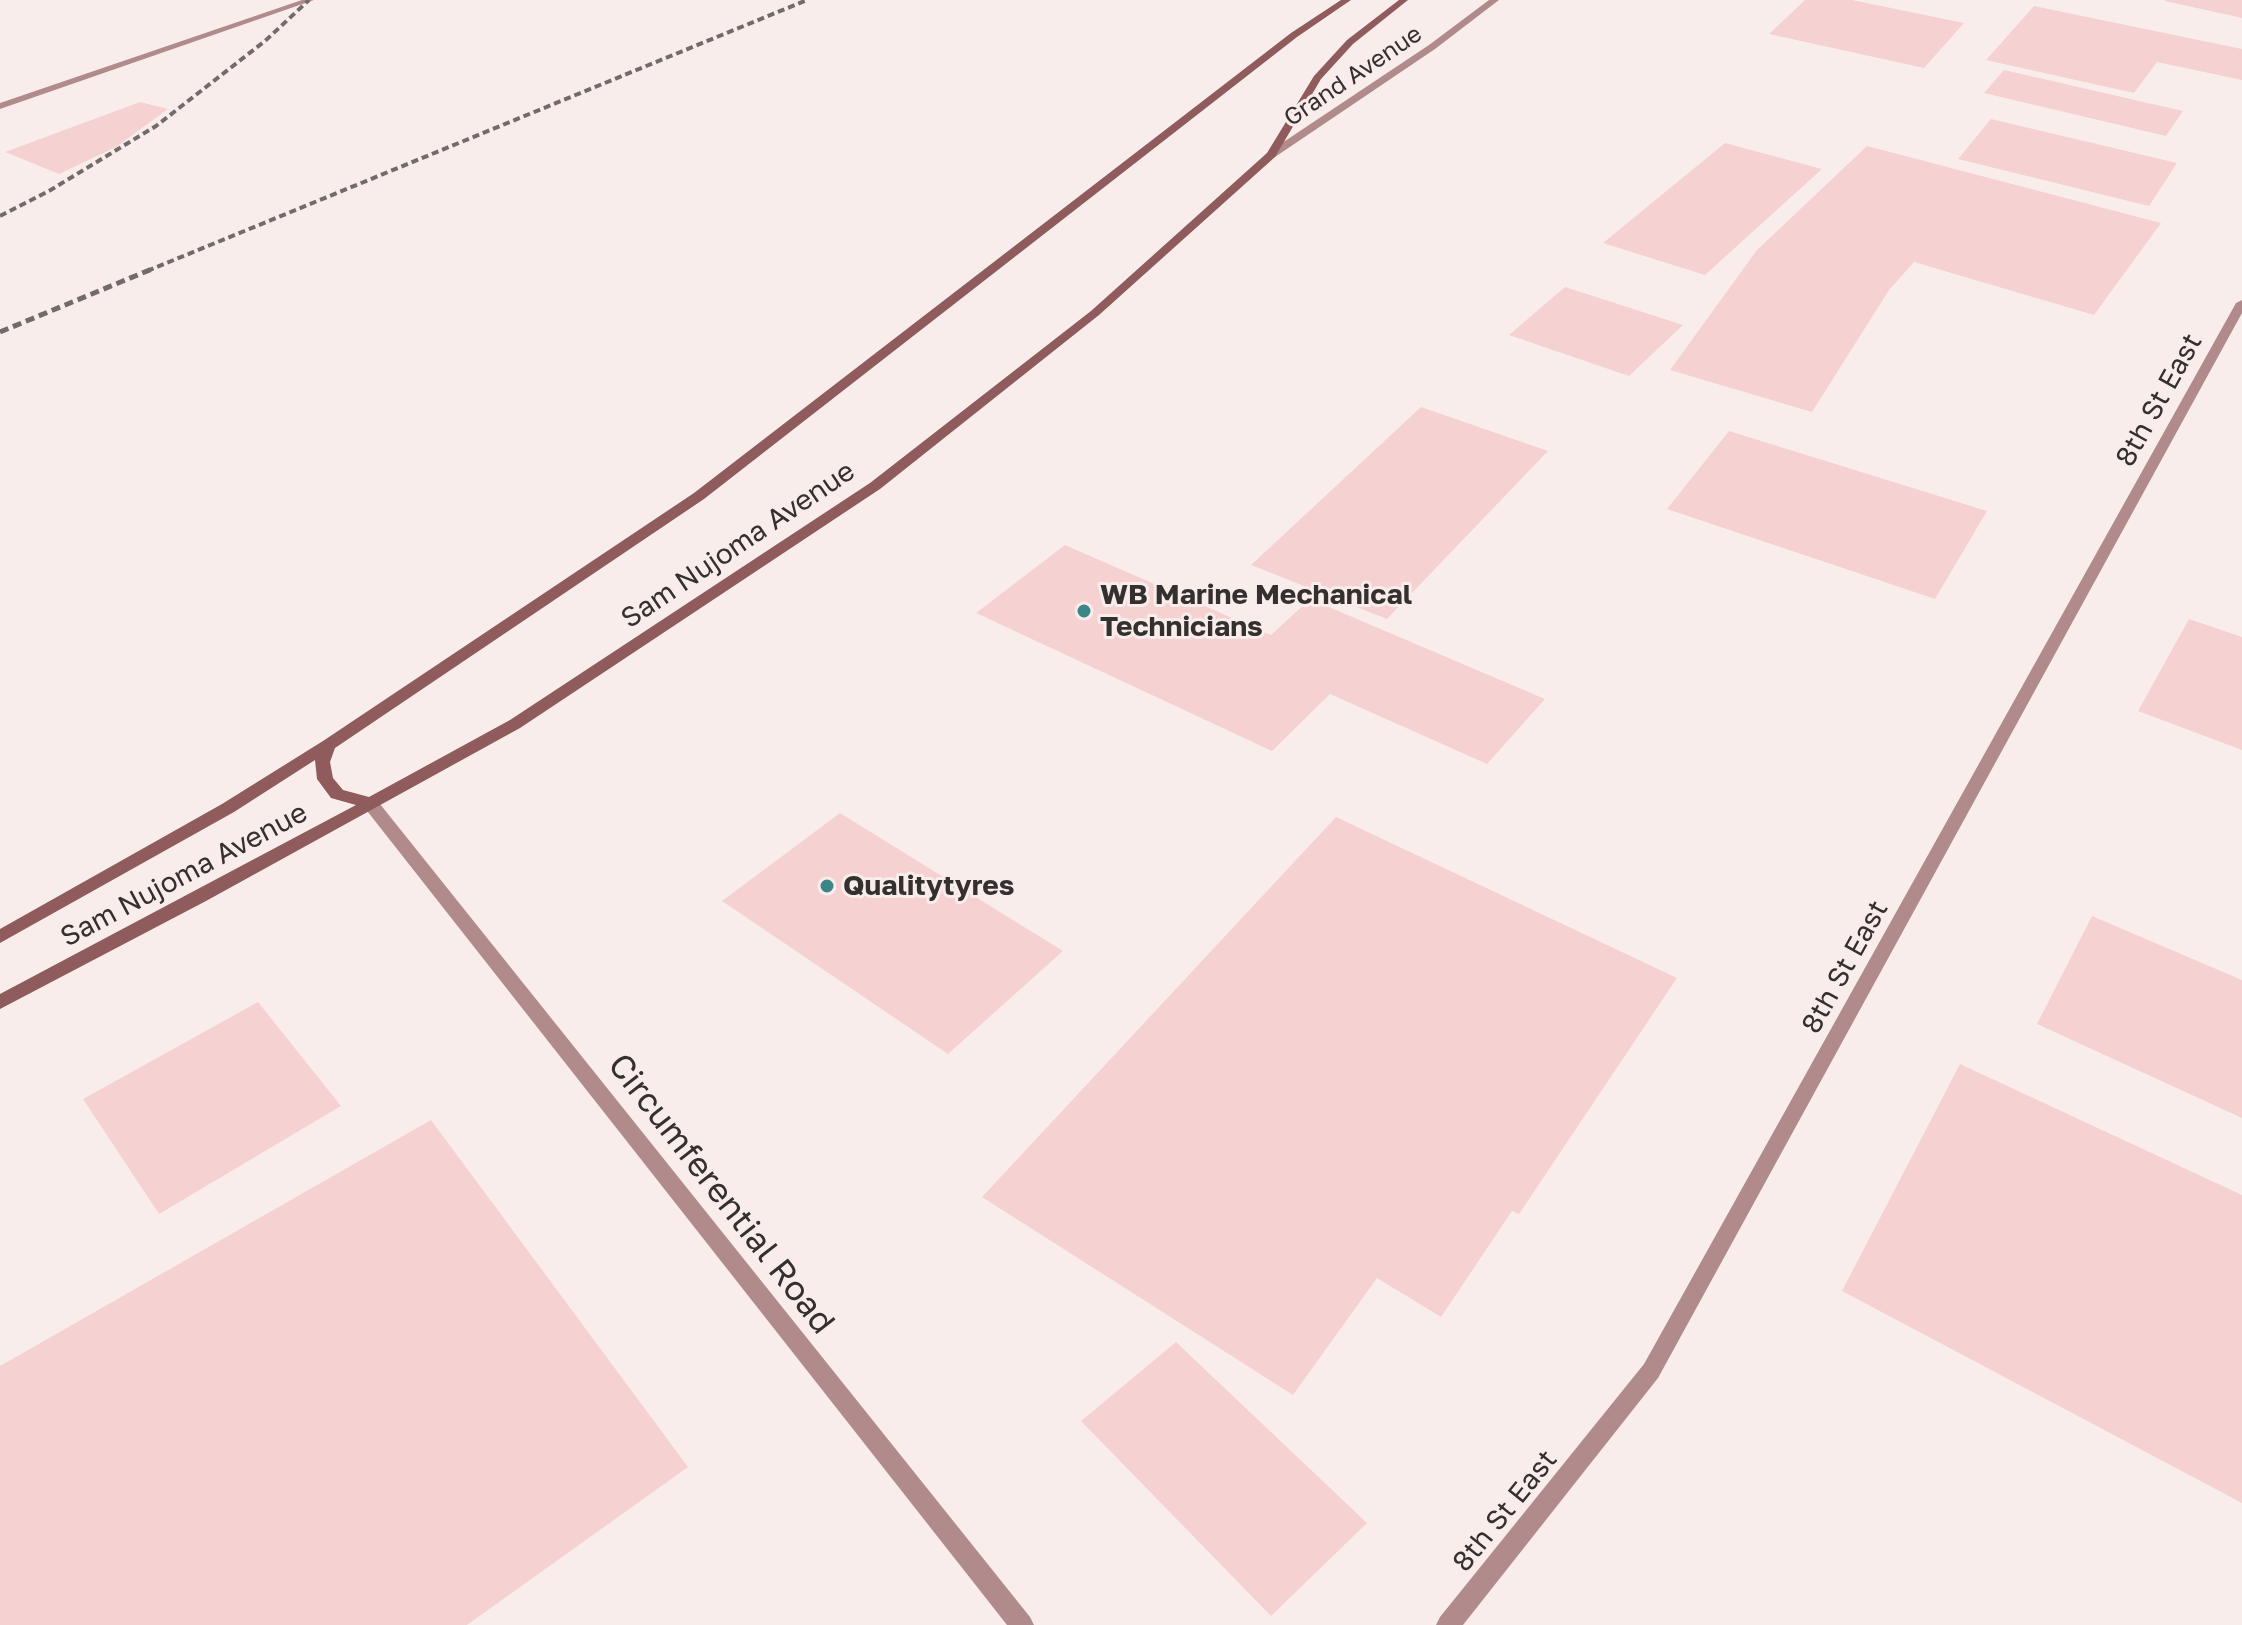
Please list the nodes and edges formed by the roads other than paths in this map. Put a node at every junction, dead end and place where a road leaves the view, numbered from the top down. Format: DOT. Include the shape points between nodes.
graph roads {
  1 [pos="310,0"];
  2 [pos="1347,0"];
  3 [pos="1404,0"];
  4 [pos="1495,0"];
  5 [pos="0,106"];
  6 [pos="1271,155"];
  7 [pos="2242,303"];
  8 [pos="328,745"];
  9 [pos="370,803"];
  10 [pos="0,937"];
  11 [pos="0,1002"];
  12 [pos="1022,1625"];
  13 [pos="1448,1625"];
  1 -- 5 [label="street"];
  2 -- 8 [label="main road, Sam Nujoma Avenue" via="1294,35 699,496"];
  3 -- 6 [label="main road, Sam Nujoma Avenue" via="1350,42 1317,78"];
  4 -- 6 [label="street, Grand Avenue"];
  6 -- 9 [label="main road, Sam Nujoma Avenue" via="1095,313 875,486 515,724"];
  7 -- 13 [label="street, 8th St East" via="1651,1371"];
  8 -- 9 [label="main road" via="322,762 325,779 337,794"];
  8 -- 10 [label="main road, Sam Nujoma Avenue"];
  9 -- 11 [label="main road, Sam Nujoma Avenue"];
  9 -- 12 [label="street, Circumferential Road"];
}
